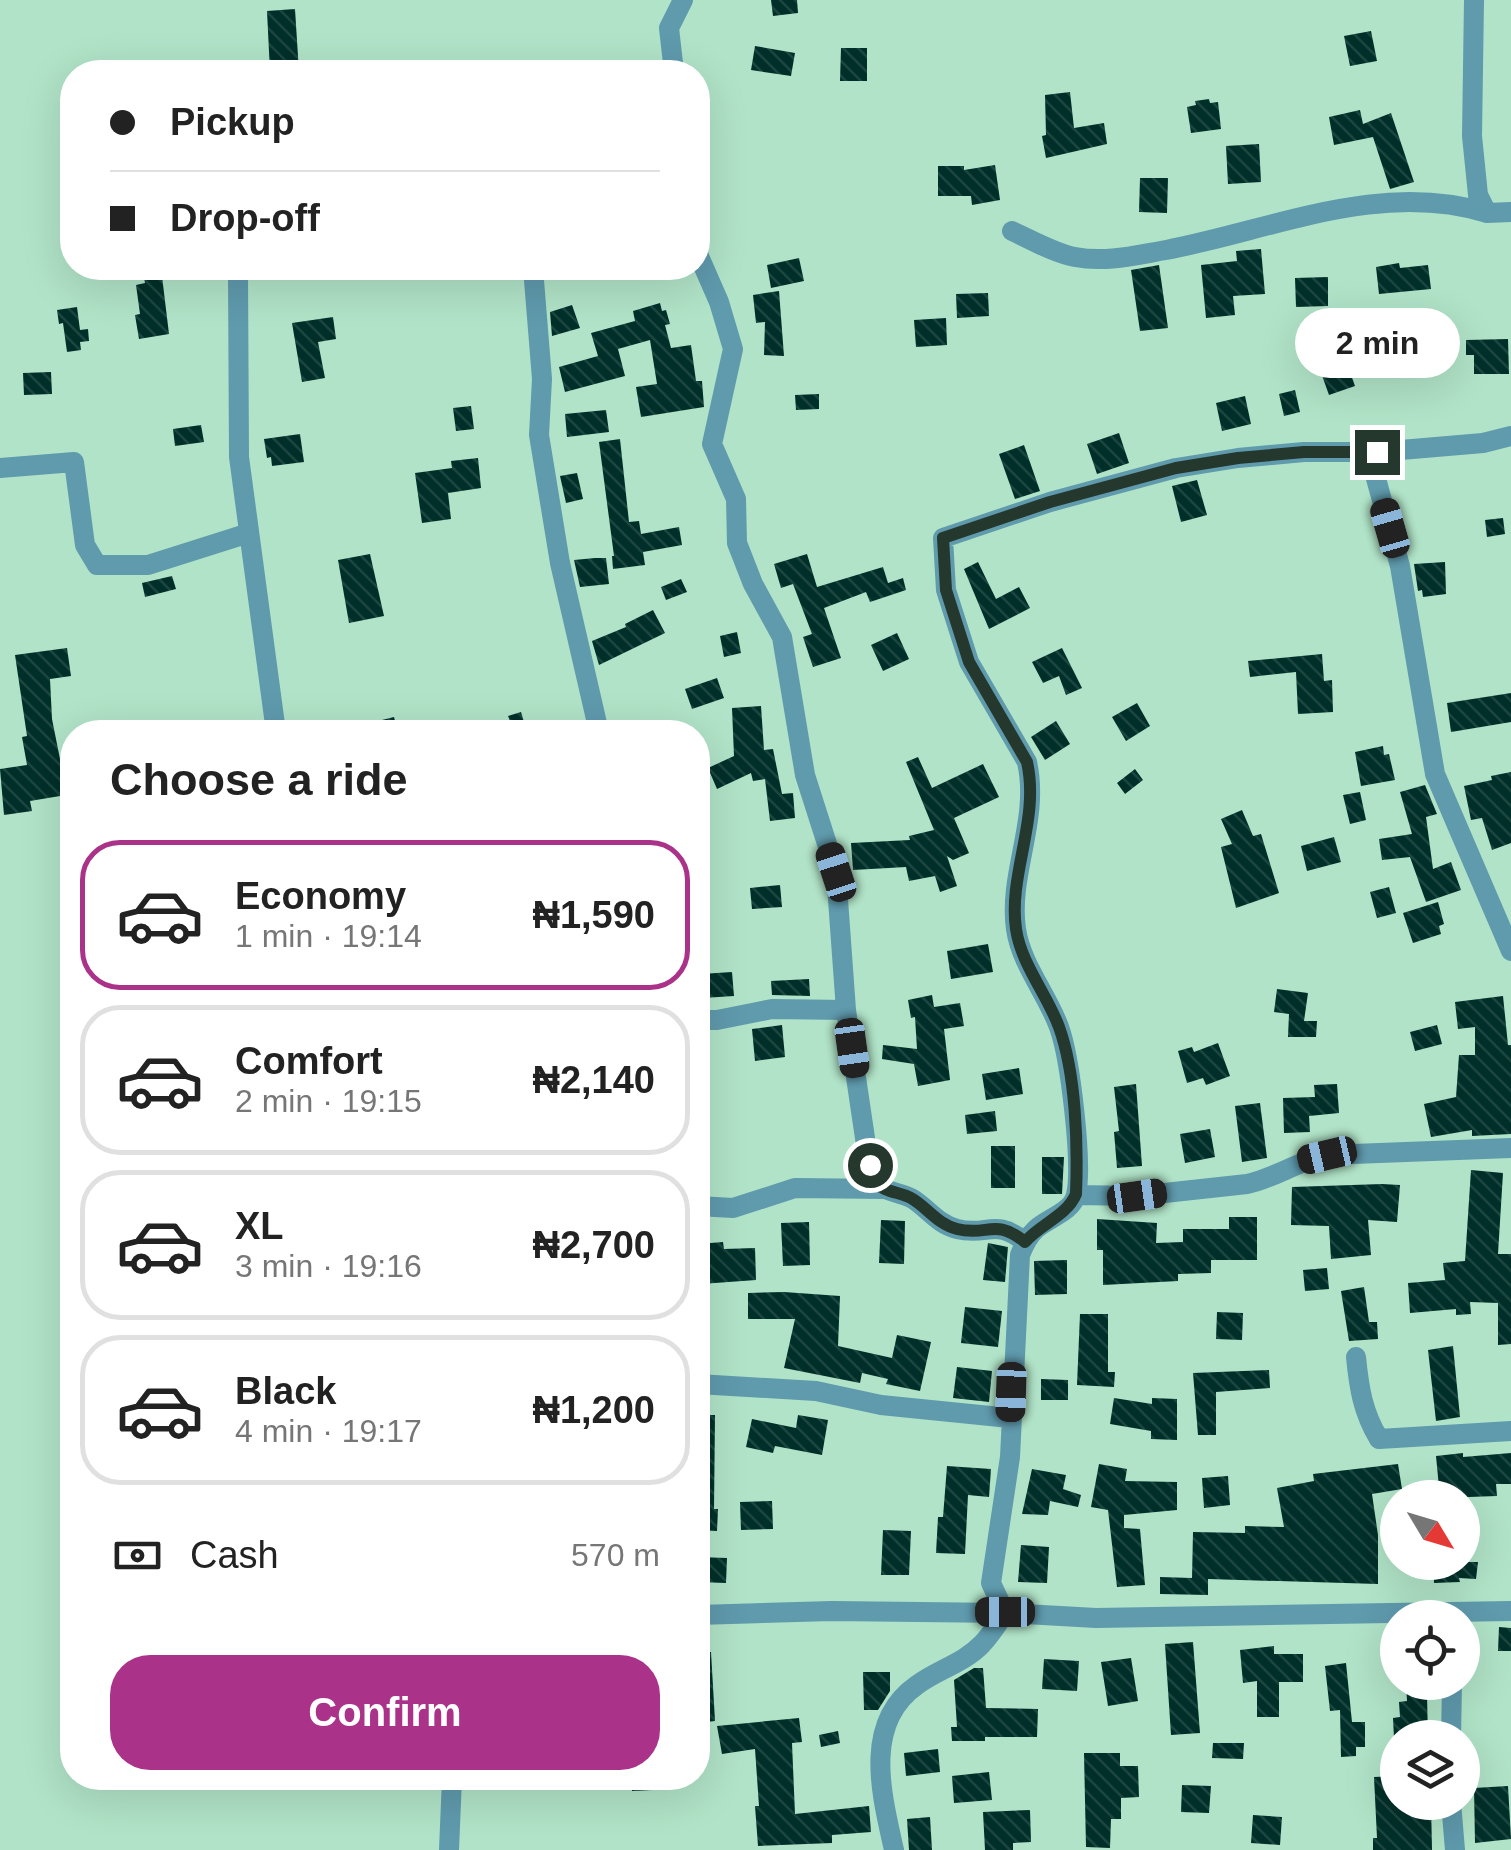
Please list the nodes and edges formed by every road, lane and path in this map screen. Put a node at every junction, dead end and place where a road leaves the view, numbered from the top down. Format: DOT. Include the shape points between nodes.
graph roads {
  1 [pos="683,0"];
  2 [pos="1474,0"];
  3 [pos="673,60"];
  4 [pos="1511,212"];
  5 [pos="1487,213"];
  6 [pos="1012,231"];
  7 [pos="238,280"];
  8 [pos="534,280"];
  9 [pos="709,280"];
  10 [pos="1511,436"];
  11 [pos="1369,452"];
  12 [pos="0,468"];
  13 [pos="249,533"];
  14 [pos="274,720"];
  15 [pos="596,720"];
  16 [pos="1511,951"];
  17 [pos="846,1010"];
  18 [pos="710,1020"];
  19 [pos="1511,1148"];
  20 [pos="884,1189"];
  21 [pos="1076,1194"];
  22 [pos="710,1207"];
  23 [pos="1025,1242"];
  24 [pos="1356,1358"];
  25 [pos="710,1385"];
  26 [pos="1010,1418"];
  27 [pos="1511,1430"];
  28 [pos="1511,1611"];
  29 [pos="1005,1612"];
  30 [pos="1480,1613"];
  31 [pos="710,1616"];
  32 [pos="1380,1616"];
  33 [pos="452,1790"];
  34 [pos="1453,1820"];
  35 [pos="449,1850"];
  36 [pos="894,1850"];
  37 [pos="1456,1850"];
  1 -- 3 [label="street" via="669,28"];
  2 -- 5 [label="street" via="1472,136 1478,194"];
  4 -- 5 [label="street"];
  5 -- 6 [label="street" via="1402,200 1116,259 1074,257"];
  7 -- 13 [label="street" via="239,457"];
  8 -- 15 [label="street" via="539,435"];
  9 -- 17 [label="street" via="733,349 712,444 736,500 737,543 782,637 805,775 836,872"];
  10 -- 11 [label="street"];
  11 -- 16 [label="street" via="1400,566 1434,774"];
  11 -- 21 [label="street" via="1304,452 1176,468 943,538 946,590 969,662 1031,779 1016,929 1060,1030 1075,1123"];
  12 -- 13 [label="street" via="74,462 85,545 97,565 148,565"];
  13 -- 14 [label="street"];
  17 -- 18 [label="street" via="772,1009"];
  17 -- 20 [label="street" via="870,1165"];
  19 -- 21 [label="street" via="1327,1155 1231,1186 1137,1196"];
  20 -- 22 [label="street" via="795,1188 733,1208"];
  20 -- 23 [label="street" via="905,1194 953,1228 998,1227"];
  21 -- 23 [label="street"];
  23 -- 26 [label="street"];
  24 -- 27 [label="street" via="1363,1405 1379,1440"];
  25 -- 26 [label="street"];
  26 -- 29 [label="street" via="992,1583"];
  28 -- 30 [label="street"];
  29 -- 31 [label="street"];
  29 -- 32 [label="street" via="1096,1618"];
  29 -- 36 [label="street" via="982,1644 918,1684 889,1719 880,1743 881,1778"];
  33 -- 35 [label="street"];
  34 -- 37 [label="street"];
}
